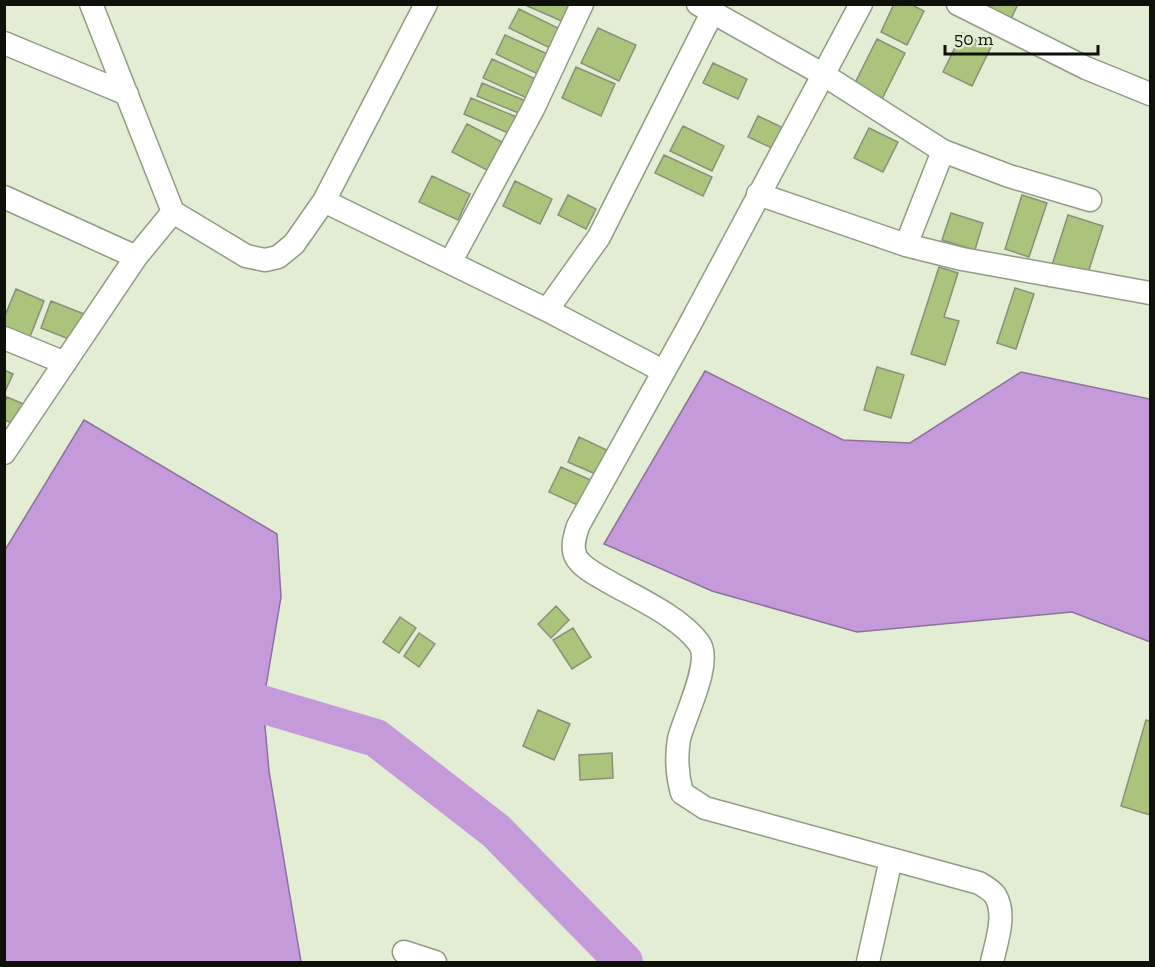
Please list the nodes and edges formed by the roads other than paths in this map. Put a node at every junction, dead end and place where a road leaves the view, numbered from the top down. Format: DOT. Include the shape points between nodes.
graph roads {
  1 [pos="91,4"];
  2 [pos="426,4"];
  3 [pos="582,4"];
  4 [pos="861,4"];
  5 [pos="958,4"];
  6 [pos="705,9"];
  7 [pos="4,43"];
  8 [pos="824,75"];
  9 [pos="127,94"];
  10 [pos="1150,94"];
  11 [pos="943,151"];
  12 [pos="758,194"];
  13 [pos="4,197"];
  14 [pos="1090,200"];
  15 [pos="324,201"];
  16 [pos="172,212"];
  17 [pos="906,245"];
  18 [pos="136,257"];
  19 [pos="451,261"];
  20 [pos="1150,293"];
  21 [pos="547,309"];
  22 [pos="4,338"];
  23 [pos="65,363"];
  24 [pos="663,371"];
  25 [pos="4,453"];
  26 [pos="891,859"];
  27 [pos="404,952"];
  28 [pos="435,963"];
  29 [pos="868,963"];
  30 [pos="992,963"];
  1 -- 9 [label="street"];
  2 -- 15 [label="street"];
  3 -- 19 [label="street" via="533,110"];
  4 -- 8 [label="street"];
  5 -- 10 [label="street" via="1086,68"];
  6 -- 8 [label="street"];
  6 -- 21 [label="street" via="599,237"];
  7 -- 9 [label="street"];
  8 -- 11 [label="street"];
  8 -- 12 [label="street"];
  9 -- 16 [label="street"];
  11 -- 14 [label="street"];
  11 -- 17 [label="street"];
  12 -- 17 [label="street"];
  12 -- 24 [label="street"];
  13 -- 18 [label="street"];
  15 -- 16 [label="street" via="294,244 278,257 265,260 246,256"];
  15 -- 19 [label="street"];
  16 -- 18 [label="street"];
  17 -- 20 [label="street"];
  18 -- 23 [label="street"];
  19 -- 21 [label="street"];
  21 -- 24 [label="street"];
  22 -- 23 [label="street"];
  23 -- 25 [label="street"];
  24 -- 26 [label="street" via="578,526 573,544 576,558 593,572 668,617 702,646 702,670 679,739 677,775 682,793 705,808"];
  26 -- 29 [label="street"];
  26 -- 30 [label="street" via="979,883 994,894 1000,909"];
  27 -- 28 [label="street"];
}
